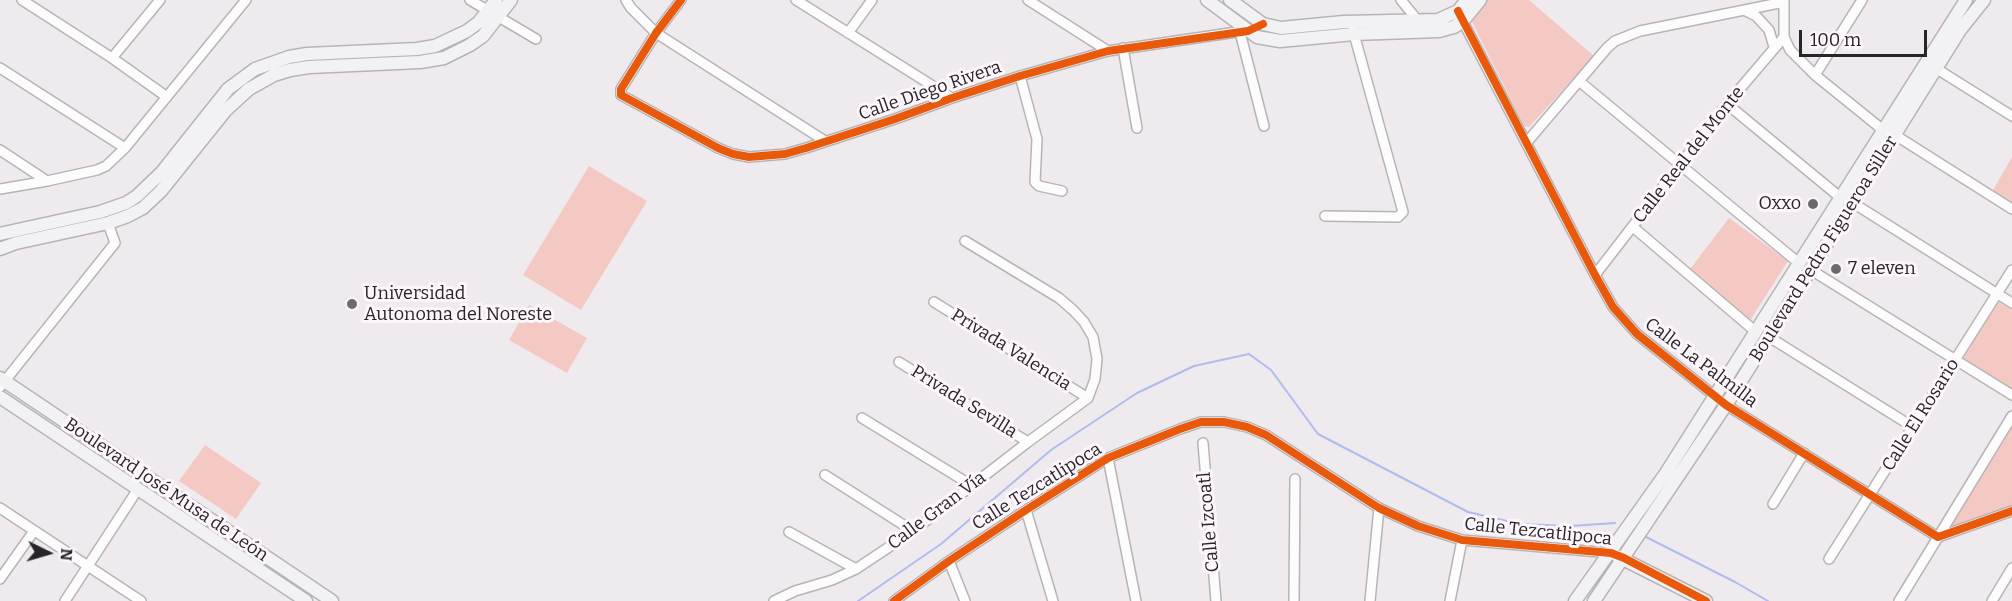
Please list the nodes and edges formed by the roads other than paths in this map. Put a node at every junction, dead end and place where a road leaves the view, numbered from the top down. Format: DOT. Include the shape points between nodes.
graph roads {
  1 [pos="22,0"];
  2 [pos="160,0"];
  3 [pos="246,0"];
  4 [pos="470,0"];
  5 [pos="496,0"];
  6 [pos="511,0"];
  7 [pos="626,0"];
  8 [pos="681,0"];
  9 [pos="796,0"];
  10 [pos="872,0"];
  11 [pos="1028,0"];
  12 [pos="1207,0"];
  13 [pos="1230,0"];
  14 [pos="1401,0"];
  15 [pos="1467,0"];
  16 [pos="1480,0"];
  17 [pos="1862,0"];
  18 [pos="1965,0"];
  19 [pos="1984,0"];
  20 [pos="1784,1"];
  21 [pos="1746,11"];
  22 [pos="494,14"];
  23 [pos="1460,16"];
  24 [pos="1419,22"];
  25 [pos="1263,24"];
  26 [pos="1353,28"];
  27 [pos="1244,32"];
  28 [pos="656,33"];
  29 [pos="848,33"];
  30 [pos="1784,37"];
  31 [pos="536,39"];
  32 [pos="1774,47"];
  33 [pos="1123,48"];
  34 [pos="1108,51"];
  35 [pos="112,58"];
  36 [pos="0,68"];
  37 [pos="1937,69"];
  38 [pos="1815,75"];
  39 [pos="1020,76"];
  40 [pos="1579,81"];
  41 [pos="166,97"];
  42 [pos="952,98"];
  43 [pos="1727,104"];
  44 [pos="2012,116"];
  45 [pos="1264,126"];
  46 [pos="1137,128"];
  47 [pos="1883,130"];
  48 [pos="1895,135"];
  49 [pos="825,141"];
  50 [pos="1527,142"];
  51 [pos="125,147"];
  52 [pos="0,150"];
  53 [pos="1680,165"];
  54 [pos="47,181"];
  55 [pos="0,189"];
  56 [pos="1062,191"];
  57 [pos="1847,201"];
  58 [pos="2012,209"];
  59 [pos="1325,216"];
  60 [pos="108,223"];
  61 [pos="1633,227"];
  62 [pos="0,234"];
  63 [pos="965,241"];
  64 [pos="0,249"];
  65 [pos="1806,267"];
  66 [pos="2012,270"];
  67 [pos="1595,275"];
  68 [pos="1997,294"];
  69 [pos="934,302"];
  70 [pos="2012,303"];
  71 [pos="1756,332"];
  72 [pos="1769,337"];
  73 [pos="1956,359"];
  74 [pos="899,362"];
  75 [pos="2,382"];
  76 [pos="2012,395"];
  77 [pos="0,397"];
  78 [pos="1715,397"];
  79 [pos="1088,398"];
  80 [pos="1726,405"];
  81 [pos="2012,416"];
  82 [pos="862,418"];
  83 [pos="1913,427"];
  84 [pos="1028,442"];
  85 [pos="1203,443"];
  86 [pos="1804,453"];
  87 [pos="1108,458"];
  88 [pos="825,475"];
  89 [pos="1295,479"];
  90 [pos="971,485"];
  91 [pos="138,489"];
  92 [pos="1869,495"];
  93 [pos="1773,504"];
  94 [pos="0,508"];
  95 [pos="1379,508"];
  96 [pos="1026,510"];
  97 [pos="2012,511"];
  98 [pos="34,531"];
  99 [pos="913,531"];
  100 [pos="789,532"];
  101 [pos="1938,537"];
  102 [pos="1462,540"];
  103 [pos="1611,553"];
  104 [pos="1624,558"];
  105 [pos="1829,559"];
  106 [pos="949,561"];
  107 [pos="88,567"];
  108 [pos="2012,568"];
  109 [pos="856,570"];
  110 [pos="0,579"];
  111 [pos="65,601"];
  112 [pos="141,601"];
  113 [pos="306,601"];
  114 [pos="332,601"];
  115 [pos="774,601"];
  116 [pos="894,601"];
  117 [pos="965,601"];
  118 [pos="1053,601"];
  119 [pos="1136,601"];
  120 [pos="1216,601"];
  121 [pos="1294,601"];
  122 [pos="1370,601"];
  123 [pos="1450,601"];
  124 [pos="1575,601"];
  125 [pos="1594,601"];
  126 [pos="1706,601"];
  127 [pos="1899,601"];
  128 [pos="1992,601"];
  1 -- 35 [label="street"];
  2 -- 35 [label="street"];
  3 -- 41 [label="street"];
  4 -- 22 [label="street"];
  5 -- 22 [label="main road"];
  6 -- 22 [label="main road"];
  7 -- 28 [label="street"];
  8 -- 28 [label="street"];
  9 -- 29 [label="street"];
  10 -- 29 [label="street"];
  11 -- 34 [label="street"];
  12 -- 27 [label="main road"];
  13 -- 25 [label="main road"];
  14 -- 24 [label="street"];
  15 -- 23 [label="main road"];
  16 -- 23 [label="main road" via="1468,16"];
  17 -- 38 [label="street"];
  18 -- 47 [label="main road, Boulevard Pedro Figueroa Siller"];
  19 -- 37 [label="main road, Boulevard Pedro Figueroa Siller"];
  20 -- 21 [label="street"];
  20 -- 30 [label="street"];
  21 -- 32 [label="street" via="1769,30"];
  21 -- 40 [label="street" via="1628,35 1607,48"];
  22 -- 31 [label="street"];
  22 -- 60 [label="main road" via="483,36 444,58 309,67 267,78 226,110 152,200 128,216"];
  22 -- 62 [label="main road" via="435,46 306,54 255,69 228,89 138,196 100,212"];
  23 -- 24 [label="main road"];
  23 -- 26 [label="main road" via="1454,27 1439,31"];
  23 -- 50 [label="street, Calle La Palmilla"];
  24 -- 26 [label="main road"];
  25 -- 26 [label="main road" via="1281,28"];
  25 -- 27 [label="street, Calle Diego Rivera"];
  26 -- 27 [label="main road" via="1280,41"];
  26 -- 59 [label="street" via="1403,212 1398,217"];
  27 -- 33 [label="street, Calle Diego Rivera"];
  27 -- 45 [label="street"];
  28 -- 49 [label="street"];
  28 -- 49 [label="street, Calle Diego Rivera" via="620,93 624,98 709,143 748,157 785,154"];
  29 -- 42 [label="street"];
  30 -- 32 [label="street, Calle Real del Monte"];
  30 -- 38 [label="street" via="1796,57"];
  32 -- 43 [label="street, Calle Real del Monte"];
  33 -- 34 [label="street, Calle Diego Rivera"];
  33 -- 46 [label="street"];
  34 -- 39 [label="street, Calle Diego Rivera"];
  35 -- 41 [label="street"];
  36 -- 51 [label="street"];
  37 -- 44 [label="street"];
  37 -- 48 [label="main road, Boulevard Pedro Figueroa Siller"];
  38 -- 47 [label="street"];
  39 -- 42 [label="street, Calle Diego Rivera"];
  39 -- 56 [label="street" via="1037,139 1035,182"];
  40 -- 50 [label="street"];
  40 -- 53 [label="street"];
  41 -- 51 [label="street"];
  42 -- 49 [label="street, Calle Diego Rivera"];
  43 -- 53 [label="street, Calle Real del Monte"];
  43 -- 57 [label="street"];
  47 -- 57 [label="main road, Boulevard Pedro Figueroa Siller"];
  48 -- 57 [label="main road, Boulevard Pedro Figueroa Siller"];
  48 -- 58 [label="street"];
  50 -- 67 [label="street, Calle La Palmilla"];
  51 -- 54 [label="street" via="97,170"];
  52 -- 54 [label="street"];
  53 -- 61 [label="street, Calle Real del Monte"];
  53 -- 65 [label="street"];
  54 -- 55 [label="street"];
  57 -- 65 [label="main road, Boulevard Pedro Figueroa Siller"];
  57 -- 68 [label="street"];
  60 -- 64 [label="main road"];
  60 -- 75 [label="street" via="115,243"];
  61 -- 67 [label="street, Calle Real del Monte"];
  61 -- 71 [label="street"];
  63 -- 79 [label="street" via="1059,298 1084,322 1093,337 1097,359"];
  65 -- 71 [label="main road, Boulevard Pedro Figueroa Siller"];
  65 -- 72 [label="main road, Boulevard Pedro Figueroa Siller"];
  65 -- 73 [label="street"];
  66 -- 68 [label="street, Calle El Rosario"];
  67 -- 78 [label="street, Calle La Palmilla" via="1613,307 1637,334"];
  68 -- 70 [label="street"];
  68 -- 73 [label="street, Calle El Rosario"];
  69 -- 79 [label="street, Privada Valencia"];
  71 -- 78 [label="main road, Boulevard Pedro Figueroa Siller"];
  72 -- 80 [label="main road, Boulevard Pedro Figueroa Siller"];
  72 -- 83 [label="street"];
  73 -- 76 [label="street"];
  73 -- 83 [label="street, Calle El Rosario"];
  74 -- 84 [label="street, Privada Sevilla"];
  75 -- 114 [label="main road, Boulevard José Musa de León"];
  77 -- 91 [label="main road, Boulevard José Musa de León"];
  78 -- 80 [label="street, Calle La Palmilla"];
  78 -- 103 [label="main road, Boulevard Pedro Figueroa Siller"];
  79 -- 84 [label="street, Calle Gran Vía"];
  80 -- 86 [label="street, Calle La Palmilla"];
  80 -- 104 [label="main road, Boulevard Pedro Figueroa Siller"];
  81 -- 101 [label="street"];
  82 -- 90 [label="street"];
  83 -- 92 [label="street, Calle El Rosario"];
  84 -- 90 [label="street, Calle Gran Vía"];
  85 -- 120 [label="street, Calle Izcoatl"];
  86 -- 92 [label="street, Calle La Palmilla"];
  86 -- 93 [label="street"];
  87 -- 95 [label="street, Calle Tezcatlipoca" via="1201,422 1224,422 1266,435"];
  87 -- 96 [label="street, Calle Tezcatlipoca"];
  87 -- 119 [label="street"];
  88 -- 99 [label="street"];
  89 -- 121 [label="street"];
  90 -- 99 [label="street, Calle Gran Vía"];
  91 -- 107 [label="street"];
  91 -- 113 [label="main road, Boulevard José Musa de León"];
  92 -- 101 [label="street, Calle La Palmilla"];
  92 -- 105 [label="street, Calle El Rosario"];
  94 -- 98 [label="street"];
  95 -- 102 [label="street, Calle Tezcatlipoca"];
  95 -- 122 [label="street"];
  96 -- 106 [label="street, Calle Tezcatlipoca"];
  96 -- 118 [label="street"];
  97 -- 101 [label="street"];
  98 -- 107 [label="street"];
  98 -- 110 [label="street"];
  99 -- 109 [label="street, Calle Gran Vía"];
  100 -- 109 [label="street"];
  101 -- 127 [label="street"];
  102 -- 103 [label="street, Calle Tezcatlipoca"];
  102 -- 123 [label="street"];
  103 -- 104 [label="main road, Calle Tezcatlipoca"];
  103 -- 124 [label="main road, Boulevard Pedro Figueroa Siller"];
  104 -- 125 [label="main road, Boulevard Pedro Figueroa Siller"];
  104 -- 126 [label="main road, Calle Tezcatlipoca"];
  106 -- 116 [label="street, Calle Tezcatlipoca"];
  106 -- 117 [label="street"];
  107 -- 111 [label="street"];
  107 -- 112 [label="street"];
  108 -- 128 [label="street"];
  109 -- 115 [label="street, Calle Gran Vía"];
}
